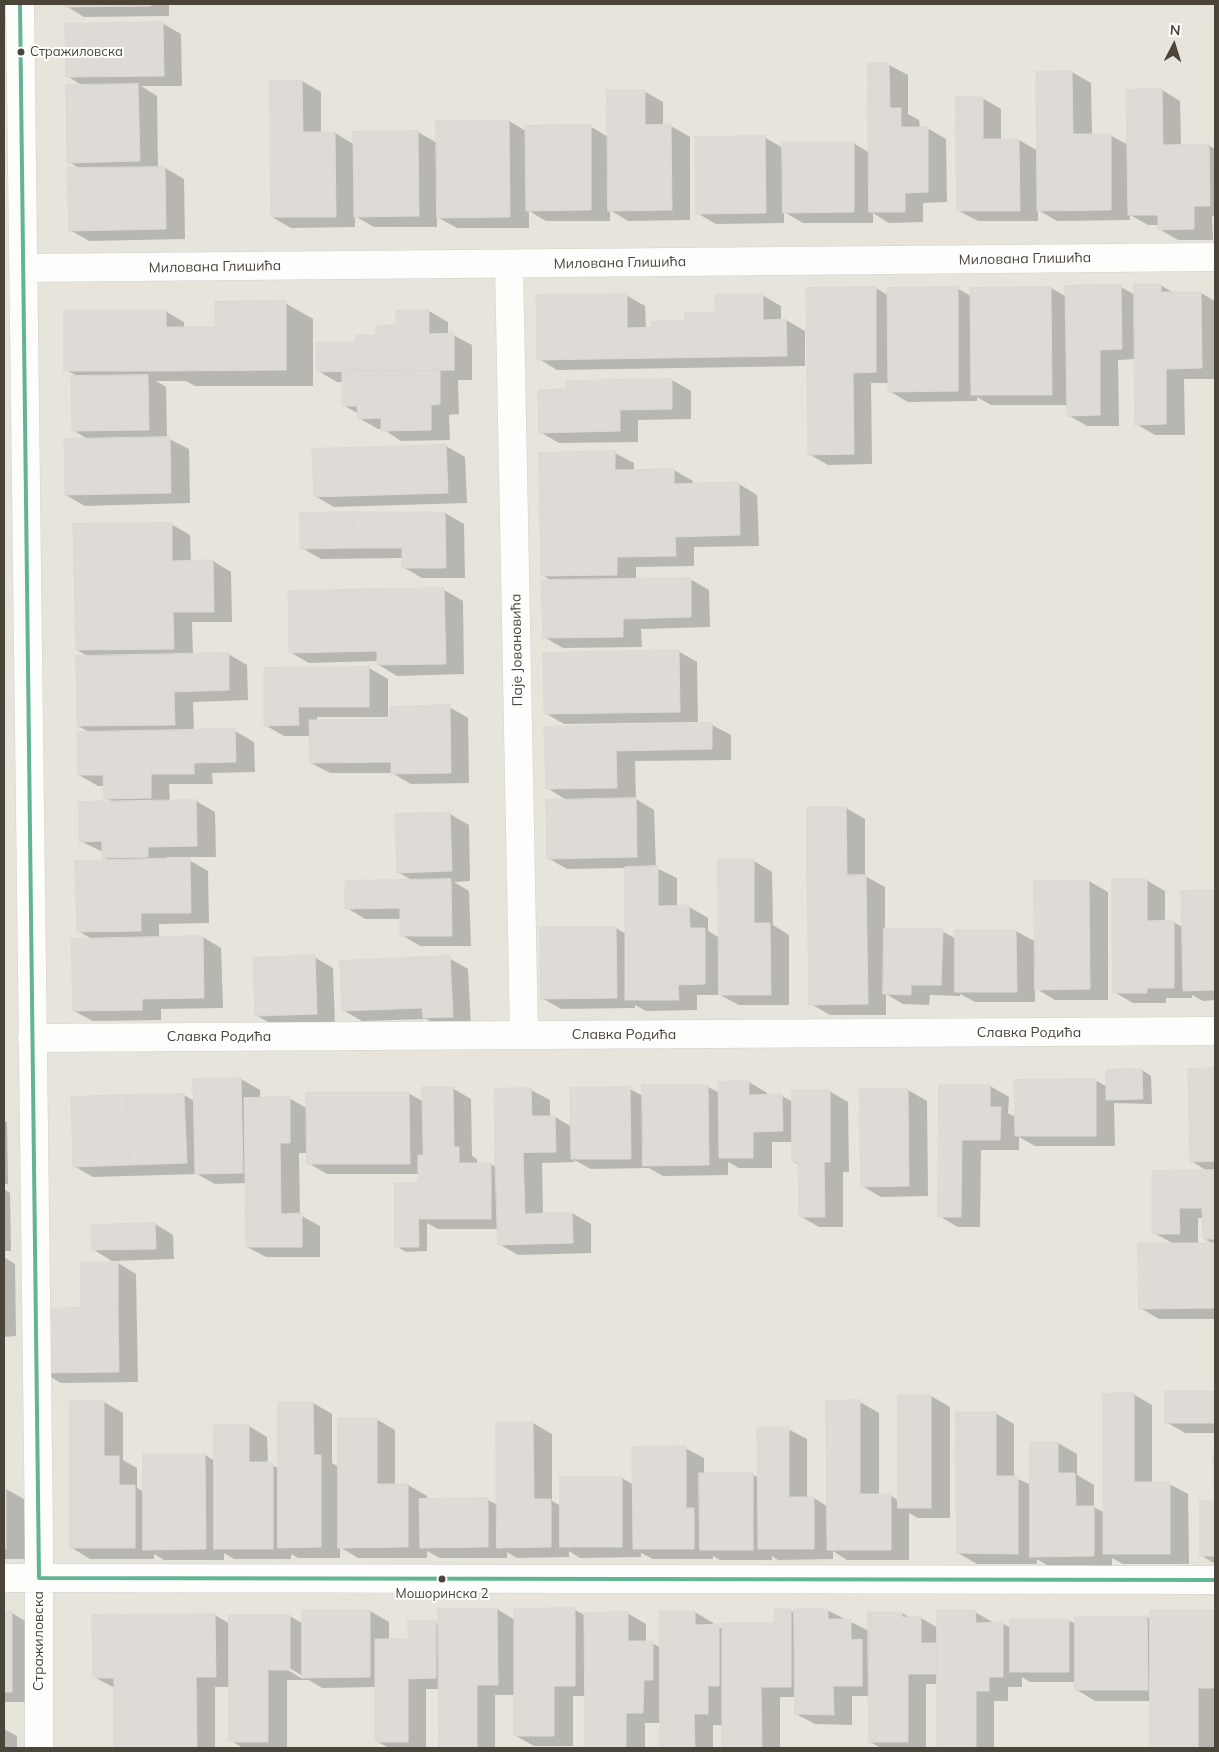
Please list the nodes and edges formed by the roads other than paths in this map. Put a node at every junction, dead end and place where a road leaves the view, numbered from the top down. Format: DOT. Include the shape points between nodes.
graph roads {
  1 [pos="20,4"];
  2 [pos="1215,257"];
  3 [pos="510,264"];
  4 [pos="24,268"];
  5 [pos="1215,1031"];
  6 [pos="524,1036"];
  7 [pos="32,1038"];
  8 [pos="4,1578"];
  9 [pos="39,1578"];
  10 [pos="1215,1580"];
  11 [pos="39,1748"];
  1 -- 4 [label="street, Стражиловска"];
  2 -- 3 [label="street, Милована Глишића"];
  3 -- 4 [label="street, Милована Глишића"];
  3 -- 6 [label="street, Паје Јовановића"];
  4 -- 7 [label="street, Стражиловска"];
  5 -- 6 [label="street, Славка Родића"];
  6 -- 7 [label="street, Славка Родића"];
  7 -- 9 [label="street, Стражиловска"];
  8 -- 9 [label="street"];
  9 -- 10 [label="street"];
  9 -- 11 [label="street, Стражиловска"];
}
